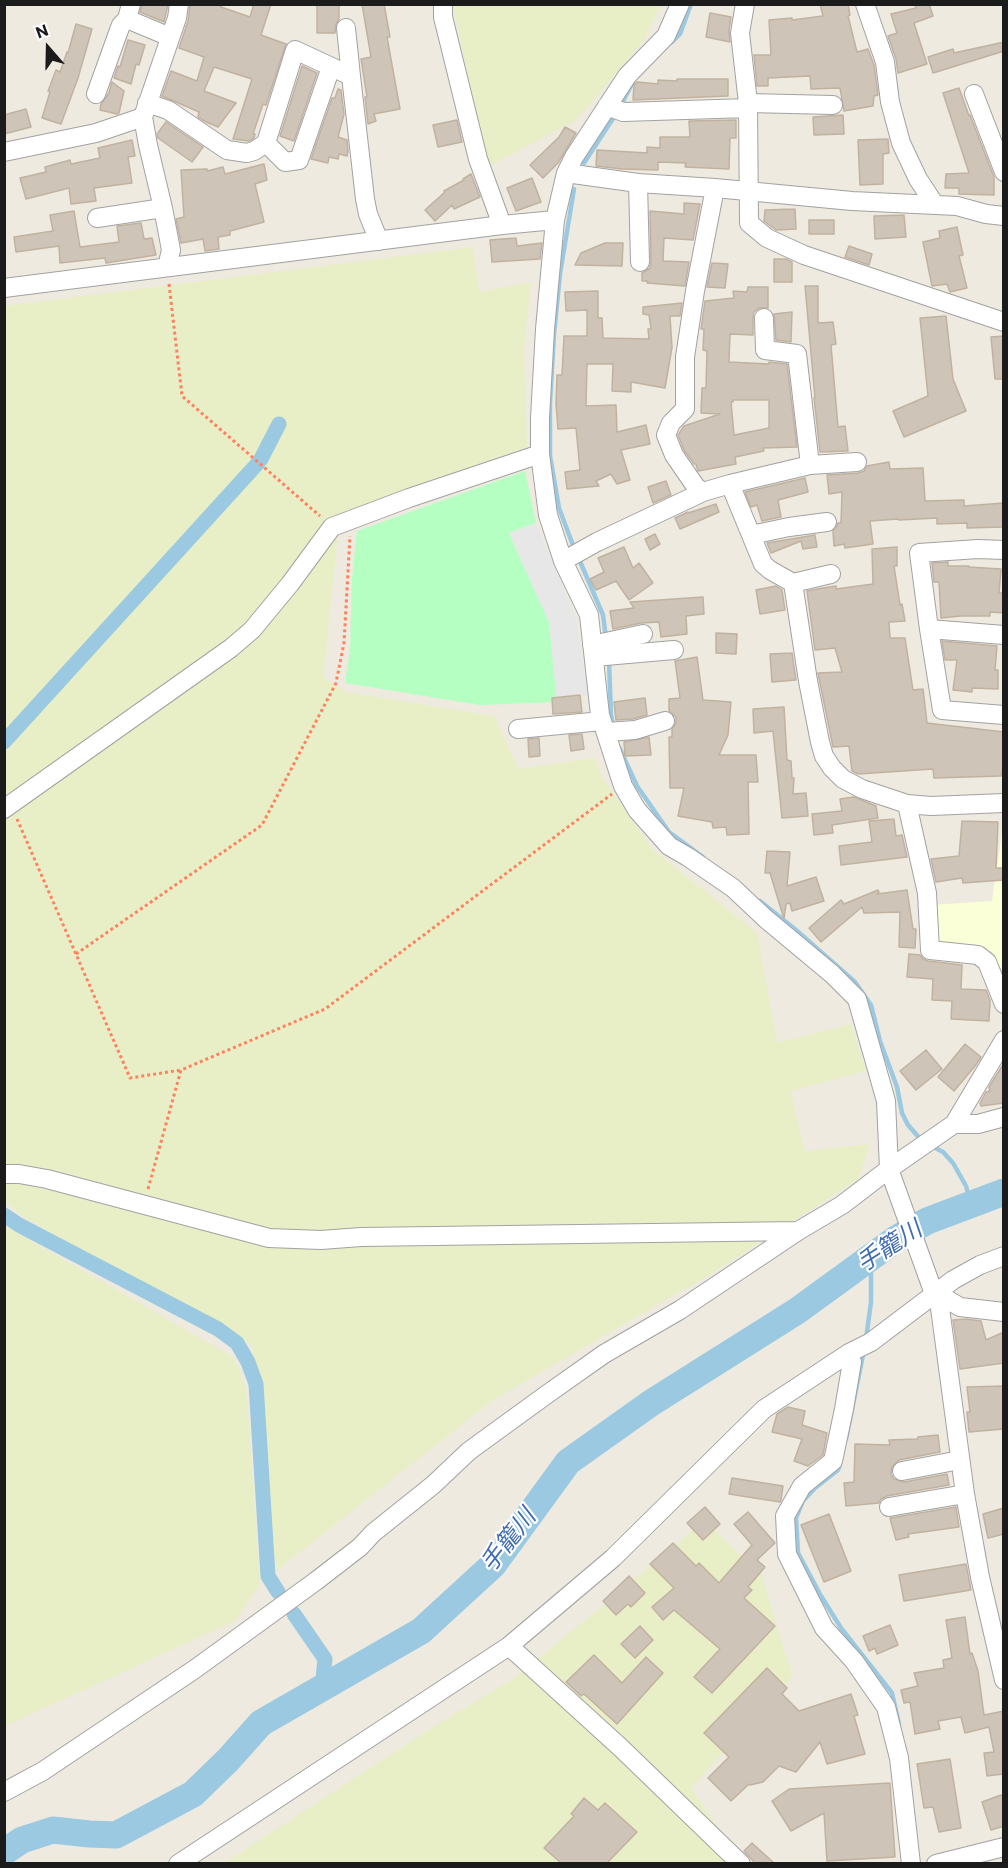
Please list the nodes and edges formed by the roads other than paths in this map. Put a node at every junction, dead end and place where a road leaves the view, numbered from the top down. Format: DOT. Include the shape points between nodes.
graph roads {
  1 [pos="179,4"];
  2 [pos="443,4"];
  3 [pos="680,4"];
  4 [pos="745,4"];
  5 [pos="865,4"];
  6 [pos="129,12"];
  7 [pos="346,28"];
  8 [pos="170,37"];
  9 [pos="331,67"];
  10 [pos="351,76"];
  11 [pos="974,93"];
  12 [pos="96,94"];
  13 [pos="833,105"];
  14 [pos="748,106"];
  15 [pos="613,108"];
  16 [pos="145,110"];
  17 [pos="266,143"];
  18 [pos="4,152"];
  19 [pos="1004,172"];
  20 [pos="566,173"];
  21 [pos="638,183"];
  22 [pos="715,188"];
  23 [pos="749,192"];
  24 [pos="935,205"];
  25 [pos="163,208"];
  26 [pos="1004,216"];
  27 [pos="97,219"];
  28 [pos="555,220"];
  29 [pos="502,225"];
  30 [pos="380,241"];
  31 [pos="640,262"];
  32 [pos="167,267"];
  33 [pos="4,288"];
  34 [pos="764,318"];
  35 [pos="1004,322"];
  36 [pos="540,454"];
  37 [pos="857,462"];
  38 [pos="810,465"];
  39 [pos="730,484"];
  40 [pos="703,492"];
  41 [pos="827,522"];
  42 [pos="751,535"];
  43 [pos="1004,550"];
  44 [pos="566,560"];
  45 [pos="831,574"];
  46 [pos="793,582"];
  47 [pos="929,629"];
  48 [pos="643,634"];
  49 [pos="1004,634"];
  50 [pos="617,647"];
  51 [pos="674,650"];
  52 [pos="595,651"];
  53 [pos="1004,715"];
  54 [pos="665,721"];
  55 [pos="604,726"];
  56 [pos="518,729"];
  57 [pos="1004,803"];
  58 [pos="907,804"];
  59 [pos="8,806"];
  60 [pos="1004,1004"];
  61 [pos="1004,1040"];
  62 [pos="1004,1116"];
  63 [pos="954,1124"];
  64 [pos="889,1169"];
  65 [pos="4,1174"];
  66 [pos="798,1231"];
  67 [pos="1004,1256"];
  68 [pos="935,1292"];
  69 [pos="1004,1312"];
  70 [pos="859,1348"];
  71 [pos="960,1460"];
  72 [pos="902,1471"];
  73 [pos="965,1494"];
  74 [pos="889,1507"];
  75 [pos="509,1646"];
  76 [pos="1004,1680"];
  77 [pos="4,1792"];
  78 [pos="1004,1847"];
  79 [pos="178,1863"];
  80 [pos="741,1863"];
  81 [pos="911,1863"];
  82 [pos="936,1863"];
  1 -- 8 [label="street"];
  2 -- 29 [label="street" via="478,159"];
  3 -- 15 [label="street" via="666,36 627,76"];
  4 -- 14 [label="street" via="740,33"];
  5 -- 24 [label="street" via="885,62 901,143"];
  6 -- 8 [label="street"];
  6 -- 12 [label="street"];
  7 -- 10 [label="street"];
  8 -- 16 [label="street"];
  9 -- 10 [label="street"];
  9 -- 17 [label="street" via="295,50"];
  9 -- 17 [label="street" via="299,160 285,162"];
  10 -- 30 [label="street" via="365,199"];
  11 -- 19 [label="street"];
  13 -- 14 [label="street"];
  14 -- 15 [label="street"];
  14 -- 23 [label="street"];
  15 -- 20 [label="street"];
  16 -- 17 [label="street" via="168,110 227,150 247,153"];
  16 -- 18 [label="street" via="96,133"];
  16 -- 25 [label="street" via="148,145"];
  20 -- 21 [label="street"];
  20 -- 28 [label="street"];
  21 -- 22 [label="street"];
  21 -- 31 [label="street"];
  22 -- 23 [label="street"];
  22 -- 40 [label="street" via="685,357 685,409 671,423 666,435 674,455"];
  23 -- 24 [label="street"];
  23 -- 35 [label="street" via="749,223 767,238 804,255"];
  24 -- 26 [label="street"];
  25 -- 27 [label="street"];
  25 -- 32 [label="street" via="171,250"];
  28 -- 29 [label="street"];
  28 -- 36 [label="street" via="545,329"];
  29 -- 30 [label="street"];
  30 -- 32 [label="street"];
  32 -- 33 [label="street"];
  34 -- 38 [label="street" via="765,350 797,354"];
  36 -- 44 [label="street" via="548,515"];
  36 -- 59 [label="street" via="332,527 252,630"];
  37 -- 38 [label="street"];
  38 -- 39 [label="street"];
  39 -- 40 [label="street"];
  39 -- 42 [label="street"];
  40 -- 44 [label="street"];
  41 -- 42 [label="street"];
  42 -- 46 [label="street" via="766,568"];
  43 -- 47 [label="street" via="919,553"];
  44 -- 52 [label="street" via="589,615"];
  45 -- 46 [label="street"];
  46 -- 58 [label="street" via="824,756 847,782"];
  47 -- 49 [label="street"];
  47 -- 53 [label="street" via="942,710"];
  48 -- 50 [label="street"];
  50 -- 51 [label="street"];
  50 -- 52 [label="street"];
  52 -- 55 [label="street"];
  54 -- 55 [label="street" via="635,730"];
  55 -- 56 [label="street"];
  55 -- 64 [label="street" via="623,786 637,810 669,846 733,888 857,999 886,1101"];
  57 -- 58 [label="street"];
  58 -- 60 [label="street" via="927,893 930,950 978,955 987,962"];
  61 -- 63 [label="street"];
  62 -- 63 [label="street" via="978,1124"];
  63 -- 64 [label="street"];
  64 -- 66 [label="street" via="842,1205"];
  64 -- 68 [label="street"];
  65 -- 66 [label="street" via="47,1179 269,1238"];
  66 -- 77 [label="street" via="680,1310 604,1354 469,1451 360,1547 195,1669 43,1771"];
  67 -- 68 [label="street" via="980,1265"];
  68 -- 69 [label="street" via="960,1307"];
  68 -- 70 [label="street"];
  68 -- 71 [label="street"];
  70 -- 75 [label="street" via="764,1409 613,1558"];
  70 -- 81 [label="street" via="852,1362 832,1461 802,1486 785,1516 787,1554 824,1628 854,1661 886,1707 899,1758"];
  71 -- 72 [label="street"];
  71 -- 73 [label="street"];
  73 -- 74 [label="street"];
  73 -- 76 [label="street"];
  75 -- 79 [label="street"];
  75 -- 80 [label="street"];
  78 -- 82 [label="street"];
}
